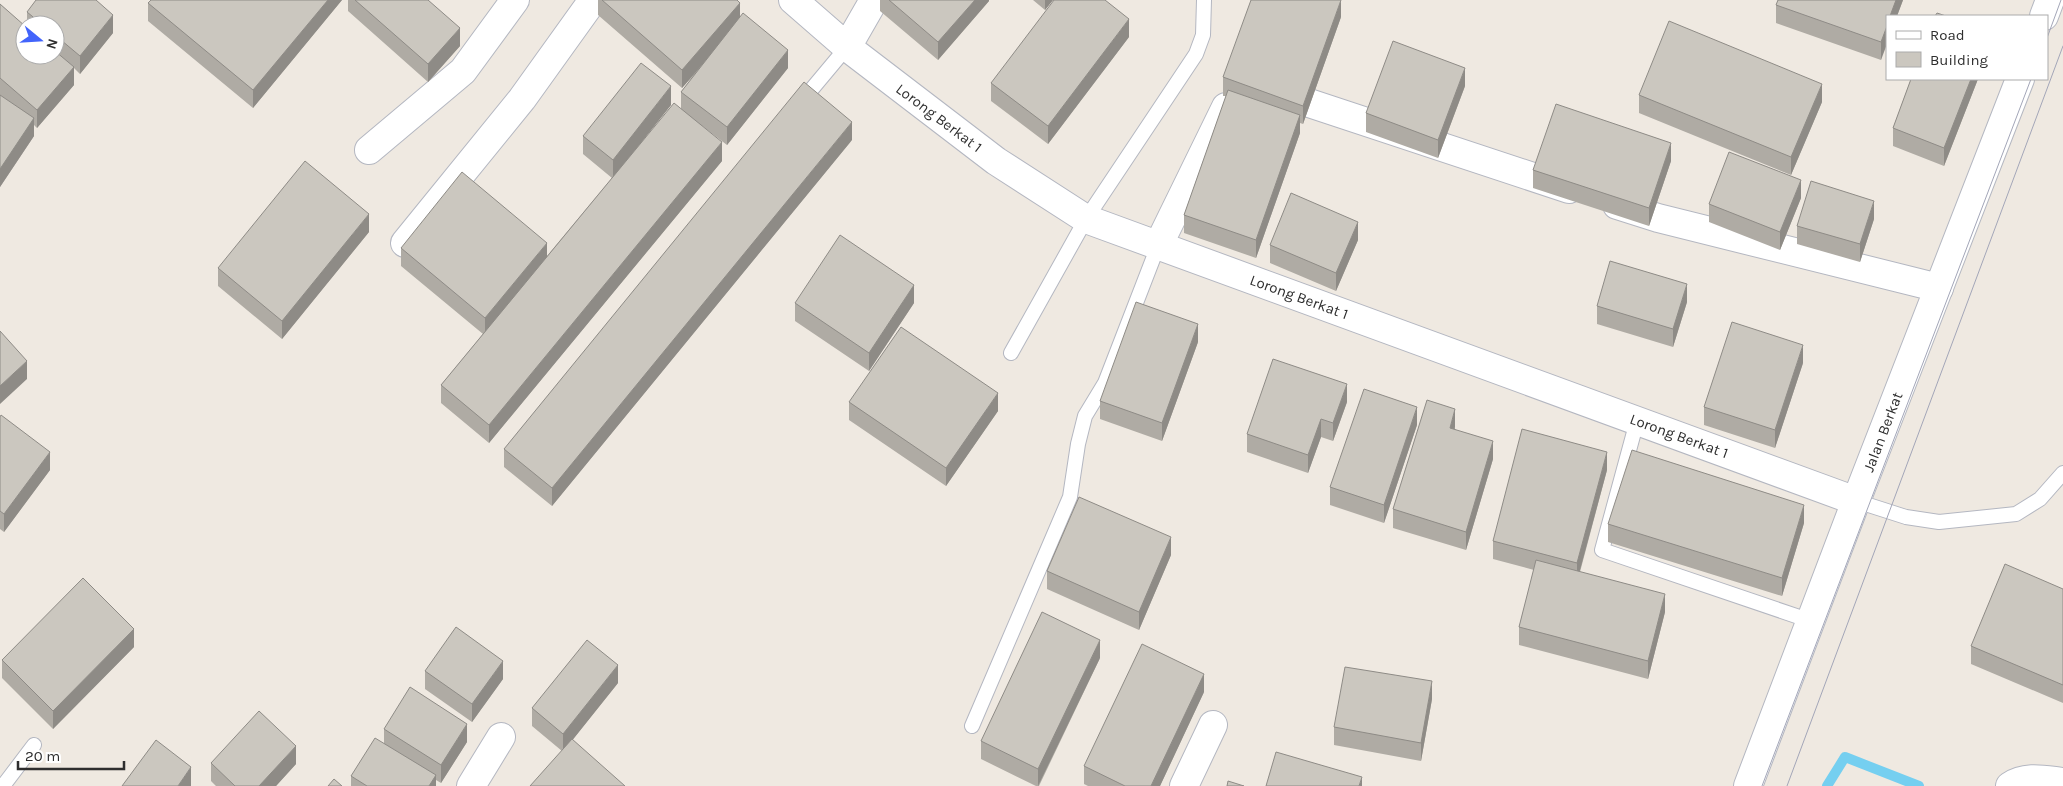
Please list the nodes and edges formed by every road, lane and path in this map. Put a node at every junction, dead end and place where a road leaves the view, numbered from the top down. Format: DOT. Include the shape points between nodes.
graph roads {
  1 [pos="516,0"];
  2 [pos="593,0"];
  3 [pos="794,0"];
  4 [pos="874,0"];
  5 [pos="1204,0"];
  6 [pos="2050,0"];
  7 [pos="2044,15"];
  8 [pos="847,47"];
  9 [pos="2020,80"];
  10 [pos="1303,101"];
  11 [pos="1226,107"];
  12 [pos="793,111"];
  13 [pos="369,150"];
  14 [pos="1086,219"];
  15 [pos="405,244"];
  16 [pos="1158,246"];
  17 [pos="1938,288"];
  18 [pos="1011,353"];
  19 [pos="1637,421"];
  20 [pos="2063,473"];
  21 [pos="1856,501"];
  22 [pos="1811,621"];
  23 [pos="1213,725"];
  24 [pos="972,726"];
  25 [pos="501,737"];
  26 [pos="34,745"];
  27 [pos="2063,782"];
  28 [pos="3,786"];
  29 [pos="471,786"];
  30 [pos="1184,786"];
  31 [pos="1748,786"];
  32 [pos="2010,786"];
  1 -- 13 [label="street" via="463,71"];
  2 -- 15 [label="street" via="522,99"];
  3 -- 8 [label="street, Lorong Berkat 1"];
  4 -- 8 [label="street"];
  5 -- 14 [label="lane" via="1203,35 1196,54"];
  6 -- 7 [label="street"];
  8 -- 12 [label="lane"];
  8 -- 14 [label="street, Lorong Berkat 1" via="996,161"];
  9 -- 17 [label="street, Jalan Berkat"];
  10 -- 17 [label="street" via="1658,218"];
  11 -- 16 [label="street"];
  14 -- 16 [label="street, Lorong Berkat 1"];
  14 -- 18 [label="lane"];
  16 -- 19 [label="street, Lorong Berkat 1"];
  16 -- 24 [label="lane" via="1105,383 1085,416 1070,497"];
  17 -- 21 [label="street, Jalan Berkat"];
  19 -- 21 [label="street, Lorong Berkat 1"];
  19 -- 22 [label="lane" via="1602,550"];
  20 -- 21 [label="lane" via="2040,499 2016,514 1939,522 1906,517"];
  21 -- 22 [label="street, Jalan Berkat"];
  22 -- 31 [label="street, Jalan Berkat"];
  23 -- 30 [label="street"];
  25 -- 29 [label="street"];
  26 -- 28 [label="lane"];
  27 -- 32 [label="street" via="2038,778 2018,780"];
}
